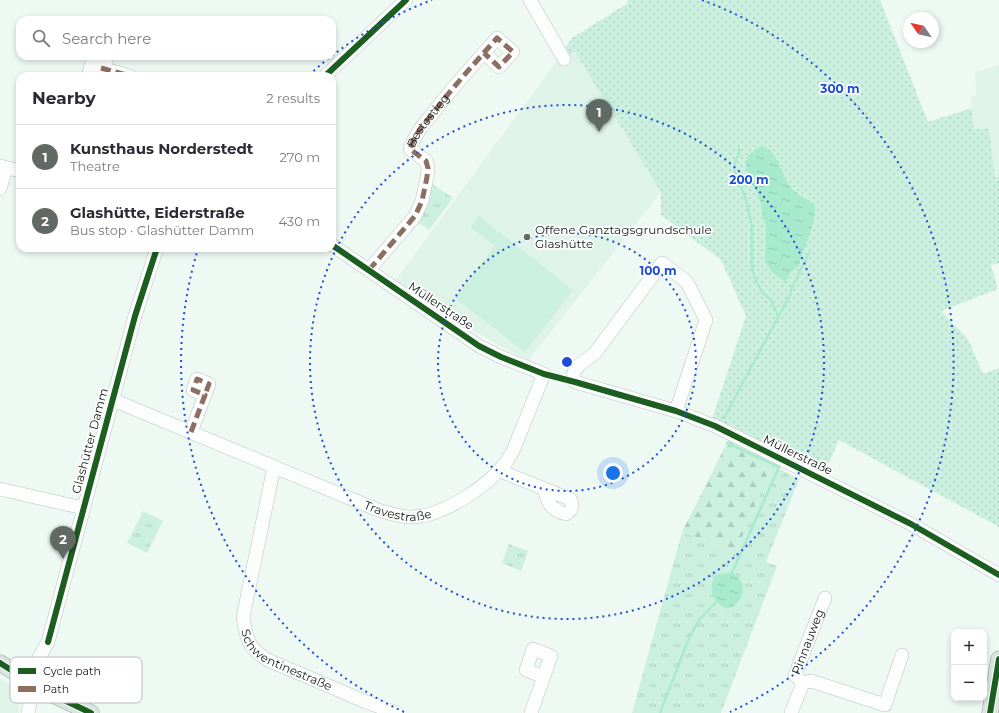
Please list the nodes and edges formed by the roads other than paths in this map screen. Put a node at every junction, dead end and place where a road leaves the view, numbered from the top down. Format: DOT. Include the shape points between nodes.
graph roads {
  1 [pos="406,0"];
  2 [pos="530,0"];
  3 [pos="484,53"];
  4 [pos="564,59"];
  5 [pos="93,60"];
  6 [pos="104,62"];
  7 [pos="89,72"];
  8 [pos="91,72"];
  9 [pos="123,72"];
  10 [pos="329,72"];
  11 [pos="3,167"];
  12 [pos="16,171"];
  13 [pos="0,189"];
  14 [pos="336,248"];
  15 [pos="156,252"];
  16 [pos="369,270"];
  17 [pos="544,374"];
  18 [pos="205,395"];
  19 [pos="113,400"];
  20 [pos="676,411"];
  21 [pos="191,432"];
  22 [pos="274,466"];
  23 [pos="500,471"];
  24 [pos="0,489"];
  25 [pos="545,489"];
  26 [pos="83,508"];
  27 [pos="999,575"];
  28 [pos="825,598"];
  29 [pos="902,655"];
  30 [pos="46,657"];
  31 [pos="999,659"];
  32 [pos="0,663"];
  33 [pos="10,669"];
  34 [pos="544,677"];
  35 [pos="803,683"];
  36 [pos="31,703"];
  37 [pos="36,703"];
  38 [pos="70,703"];
  39 [pos="28,713"];
  40 [pos="35,713"];
  41 [pos="91,713"];
  42 [pos="397,713"];
  43 [pos="531,713"];
  44 [pos="791,713"];
  45 [pos="990,713"];
  1 -- 10 [label="street"];
  2 -- 4 [label="street"];
  3 -- 16 [label="street, Bestestieg" via="447,94 414,137 410,149 426,161 428,168 422,202 415,216"];
  5 -- 7 [label="street"];
  6 -- 8 [label="street"];
  6 -- 9 [label="street"];
  11 -- 12 [label="street"];
  11 -- 13 [label="street"];
  14 -- 16 [label="street, Müllerstraße"];
  15 -- 19 [label="street, Glashütter Damm" via="135,316"];
  16 -- 17 [label="street, Müllerstraße" via="479,346"];
  17 -- 23 [label="street, Travestraße" via="510,456"];
  18 -- 21 [label="street"];
  19 -- 21 [label="street, Travestraße"];
  19 -- 26 [label="street, Glashütter Damm"];
  20 -- 20 [label="street, Müllerstraße" via="575,382 574,374 579,365 595,353 662,263 688,282 706,320"];
  20 -- 27 [label="street, Müllerstraße" via="715,426 859,497"];
  21 -- 22 [label="street, Travestraße"];
  22 -- 23 [label="street, Travestraße" via="378,510 410,517 434,513 457,503"];
  22 -- 42 [label="street, Schwentinestraße" via="243,617 248,641 256,653 268,660"];
  23 -- 25 [label="street"];
  24 -- 26 [label="street"];
  26 -- 30 [label="street, Glashütter Damm" via="48,642"];
  28 -- 35 [label="street, Pinnauweg" via="795,675"];
  29 -- 35 [label="street, Pinnauweg" via="885,705 811,681"];
  31 -- 45 [label="main road"];
  32 -- 33 [label="main road"];
  34 -- 43 [label="street"];
  35 -- 44 [label="street, Pinnauweg"];
  36 -- 39 [label="street, Glashütter Damm"];
  37 -- 40 [label="street, Glashütter Damm"];
  38 -- 41 [label="main road"];
}
